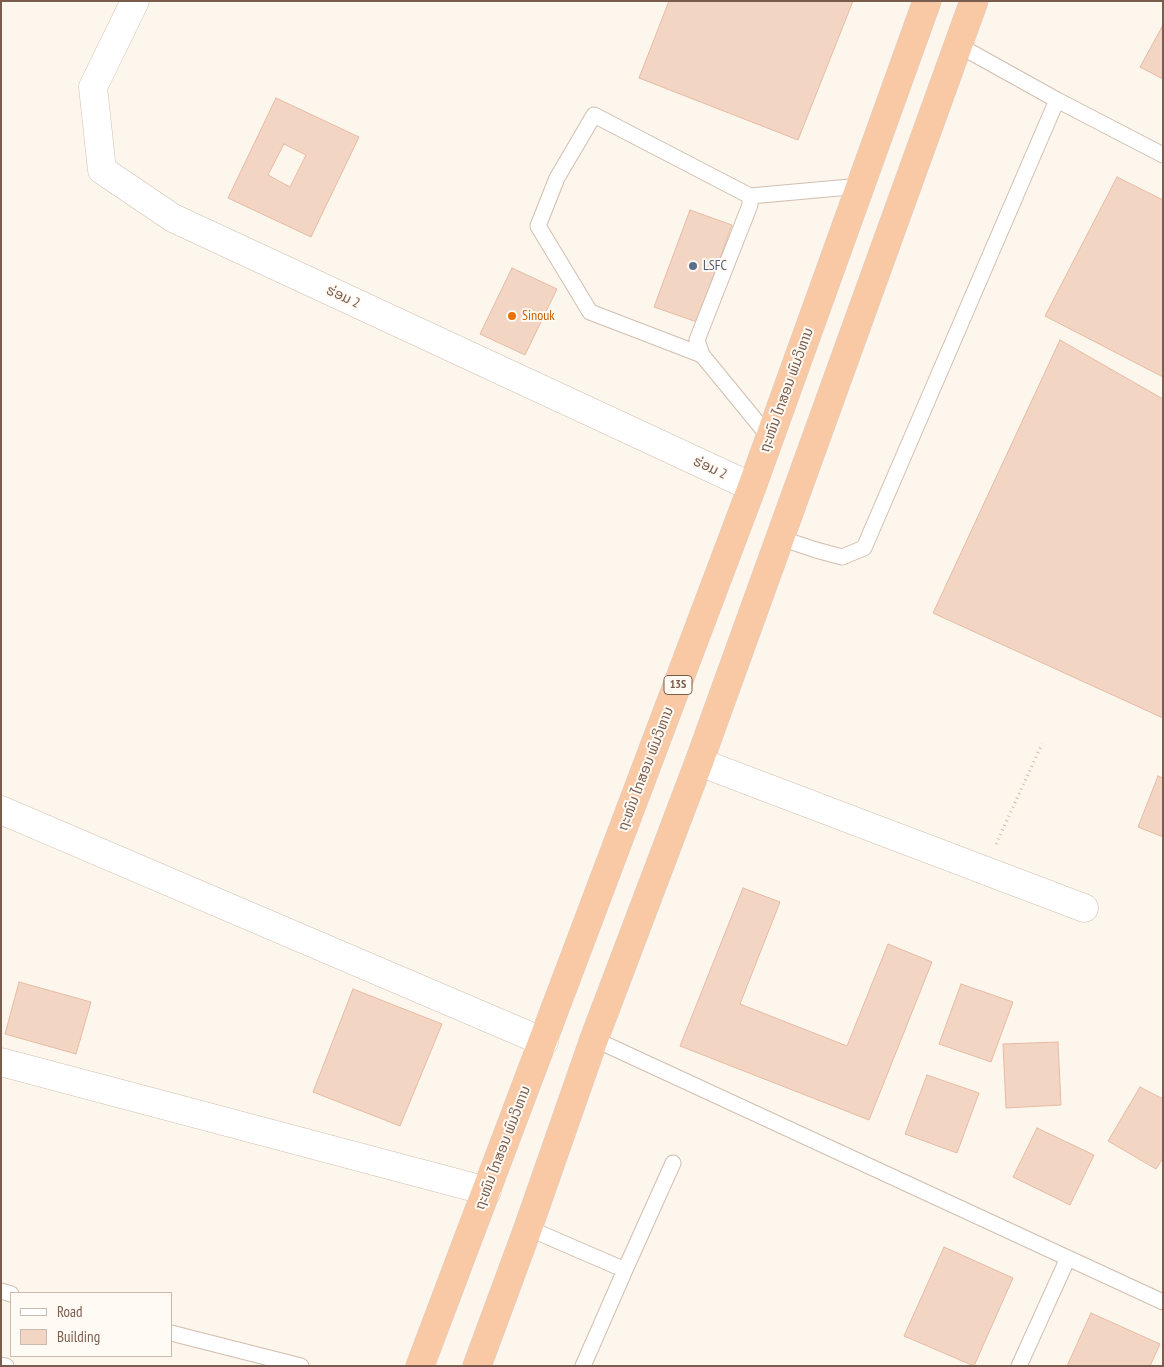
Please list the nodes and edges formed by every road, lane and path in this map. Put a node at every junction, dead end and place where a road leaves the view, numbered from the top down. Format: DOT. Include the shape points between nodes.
graph roads {
  1 [pos="135,1"];
  2 [pos="927,1"];
  3 [pos="974,1"];
  4 [pos="958,45"];
  5 [pos="1057,100"];
  6 [pos="1163,155"];
  7 [pos="860,186"];
  8 [pos="750,196"];
  9 [pos="702,356"];
  10 [pos="770,438"];
  11 [pos="752,487"];
  12 [pos="780,538"];
  13 [pos="1042,744"];
  14 [pos="699,762"];
  15 [pos="1,810"];
  16 [pos="984,870"];
  17 [pos="1084,908"];
  18 [pos="594,1038"];
  19 [pos="544,1042"];
  20 [pos="1,1062"];
  21 [pos="673,1163"];
  22 [pos="487,1191"];
  23 [pos="528,1228"];
  24 [pos="1068,1258"];
  25 [pos="625,1270"];
  26 [pos="1163,1302"];
  27 [pos="172,1333"];
  28 [pos="1,1365"];
  29 [pos="6,1366"];
  30 [pos="301,1366"];
  31 [pos="420,1366"];
  32 [pos="477,1366"];
  33 [pos="583,1366"];
  34 [pos="1019,1366"];
  1 -- 11 [label="street, ຮ່ອມ 2" via="93,87 102,170 173,218"];
  2 -- 7 [label="highway, ຖະໜົນ ໄກສອນ ພົມວິຫານ / 13S"];
  3 -- 4 [label="highway"];
  4 -- 5 [label="lane"];
  4 -- 12 [label="highway"];
  5 -- 6 [label="lane"];
  5 -- 12 [label="lane" via="864,548 842,557"];
  7 -- 8 [label="lane"];
  7 -- 10 [label="highway, ຖະໜົນ ໄກສອນ ພົມວິຫານ / 13S"];
  8 -- 9 [label="lane" via="750,205 697,340"];
  8 -- 9 [label="lane" via="594,116 558,178 538,226 590,312"];
  9 -- 10 [label="lane"];
  10 -- 11 [label="highway, ຖະໜົນ ໄກສອນ ພົມວິຫານ / 13S"];
  11 -- 19 [label="highway, ຖະໜົນ ໄກສອນ ພົມວິຫານ / 13S"];
  12 -- 14 [label="highway"];
  13 -- 16 [label="path"];
  14 -- 16 [label="street"];
  14 -- 18 [label="highway"];
  15 -- 19 [label="street"];
  16 -- 17 [label="street"];
  18 -- 23 [label="highway"];
  18 -- 24 [label="lane"];
  19 -- 22 [label="highway, ຖະໜົນ ໄກສອນ ພົມວິຫານ / 13S"];
  20 -- 22 [label="street"];
  21 -- 25 [label="lane"];
  22 -- 31 [label="highway, ຖະໜົນ ໄກສອນ ພົມວິຫານ / 13S"];
  23 -- 25 [label="lane"];
  23 -- 32 [label="highway"];
  24 -- 26 [label="lane"];
  24 -- 34 [label="lane"];
  25 -- 33 [label="lane"];
  27 -- 30 [label="lane"];
  28 -- 29 [label="lane"];
}
